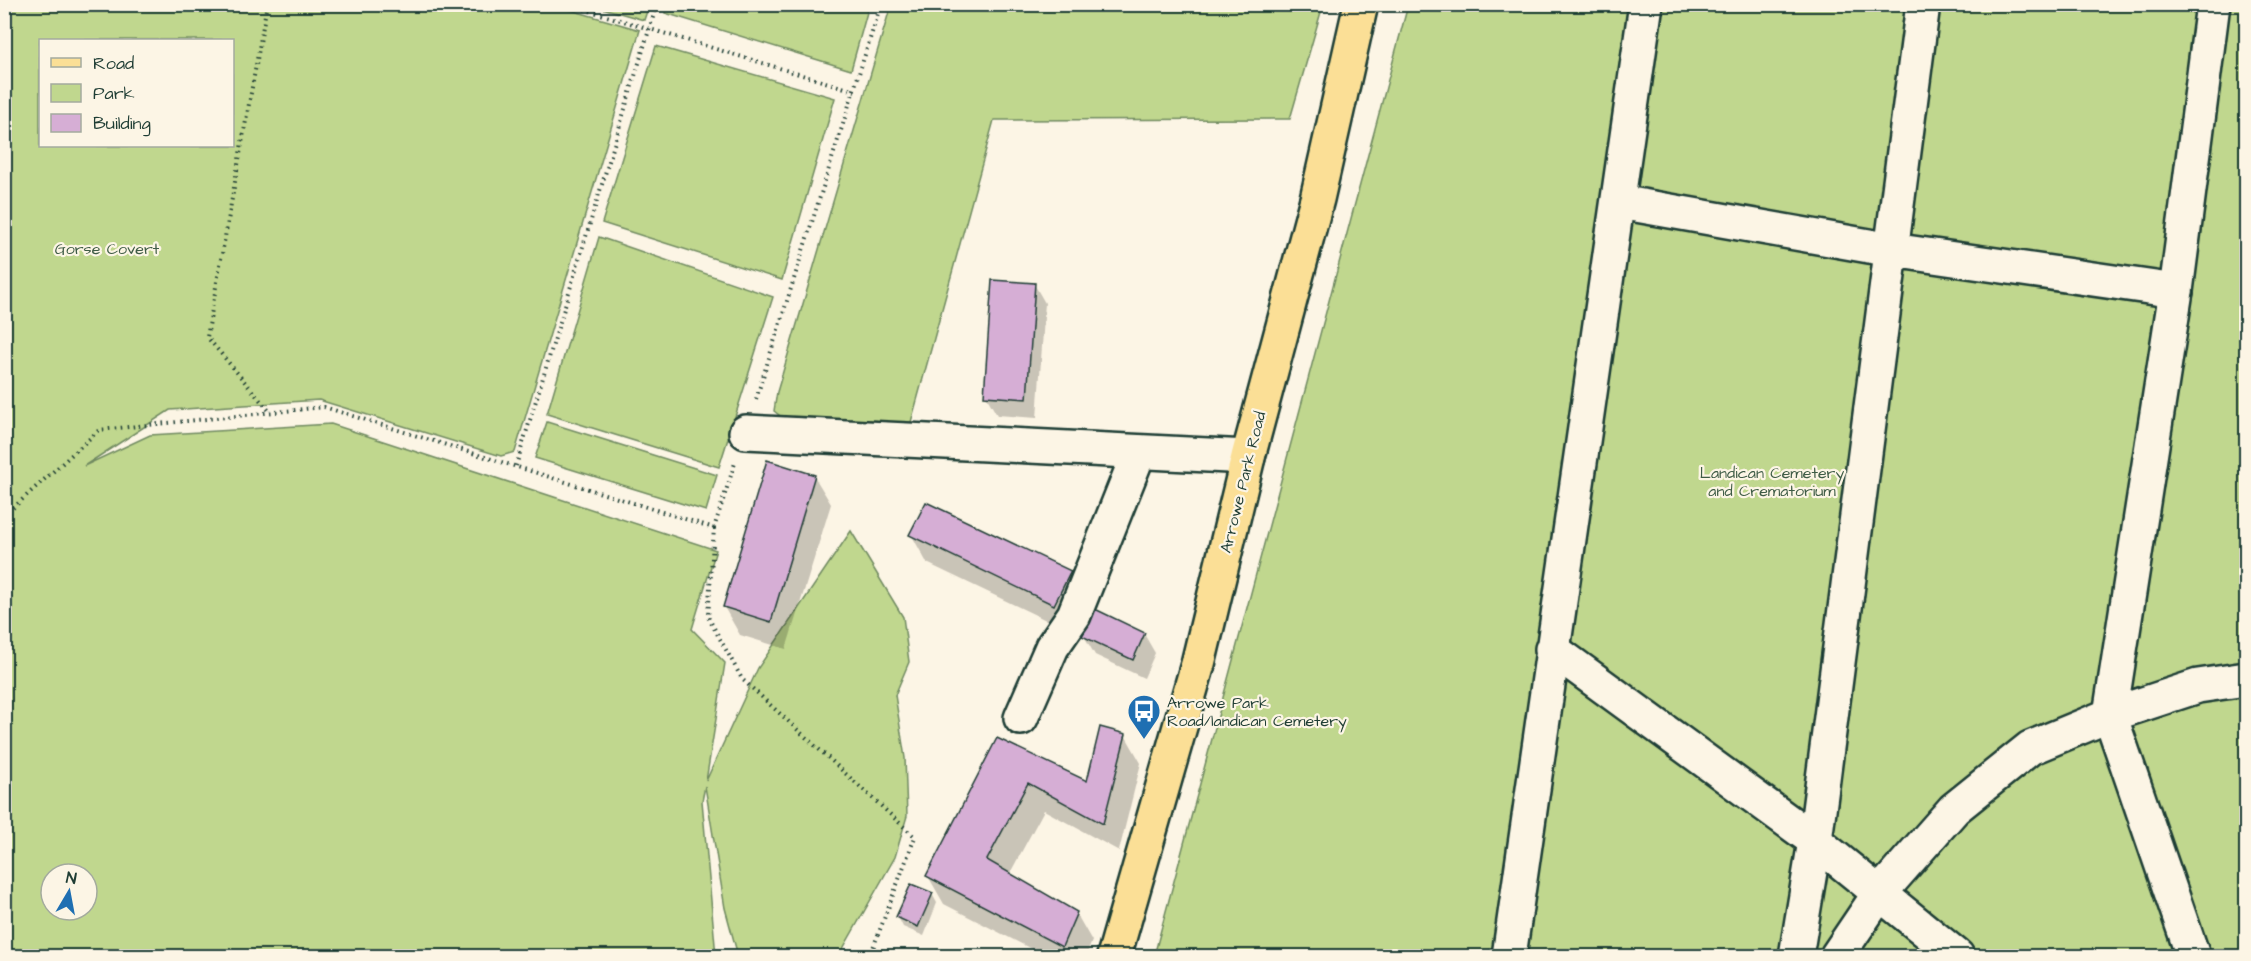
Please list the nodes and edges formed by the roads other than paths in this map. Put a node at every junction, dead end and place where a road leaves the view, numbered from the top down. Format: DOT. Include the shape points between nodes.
graph roads {
  1 [pos="1361,4"];
  2 [pos="1646,4"];
  3 [pos="1923,4"];
  4 [pos="2213,4"];
  5 [pos="1618,201"];
  6 [pos="1892,250"];
  7 [pos="2176,291"];
  8 [pos="746,432"];
  9 [pos="1139,452"];
  10 [pos="1248,457"];
  11 [pos="1552,649"];
  12 [pos="2247,680"];
  13 [pos="2110,715"];
  14 [pos="1021,718"];
  15 [pos="1815,840"];
  16 [pos="1880,894"];
  17 [pos="1114,957"];
  18 [pos="1509,957"];
  19 [pos="1796,957"];
  20 [pos="1837,957"];
  21 [pos="1957,957"];
  22 [pos="2193,957"];
  1 -- 10 [label="main road, Arrowe Park Road" via="1317,199"];
  2 -- 5 [label="lane"];
  3 -- 6 [label="lane"];
  4 -- 7 [label="lane"];
  5 -- 6 [label="lane"];
  5 -- 11 [label="lane"];
  6 -- 7 [label="lane"];
  6 -- 15 [label="lane"];
  7 -- 13 [label="lane"];
  8 -- 9 [label="lane"];
  9 -- 10 [label="lane"];
  9 -- 14 [label="lane" via="1074,615 1052,646"];
  10 -- 17 [label="main road, Arrowe Park Road" via="1198,664"];
  11 -- 15 [label="lane"];
  11 -- 18 [label="lane"];
  12 -- 13 [label="lane" via="2198,686"];
  13 -- 16 [label="lane" via="2030,748 1954,809"];
  13 -- 22 [label="lane"];
  15 -- 16 [label="lane"];
  15 -- 19 [label="lane"];
  16 -- 20 [label="lane"];
  16 -- 21 [label="lane"];
}
